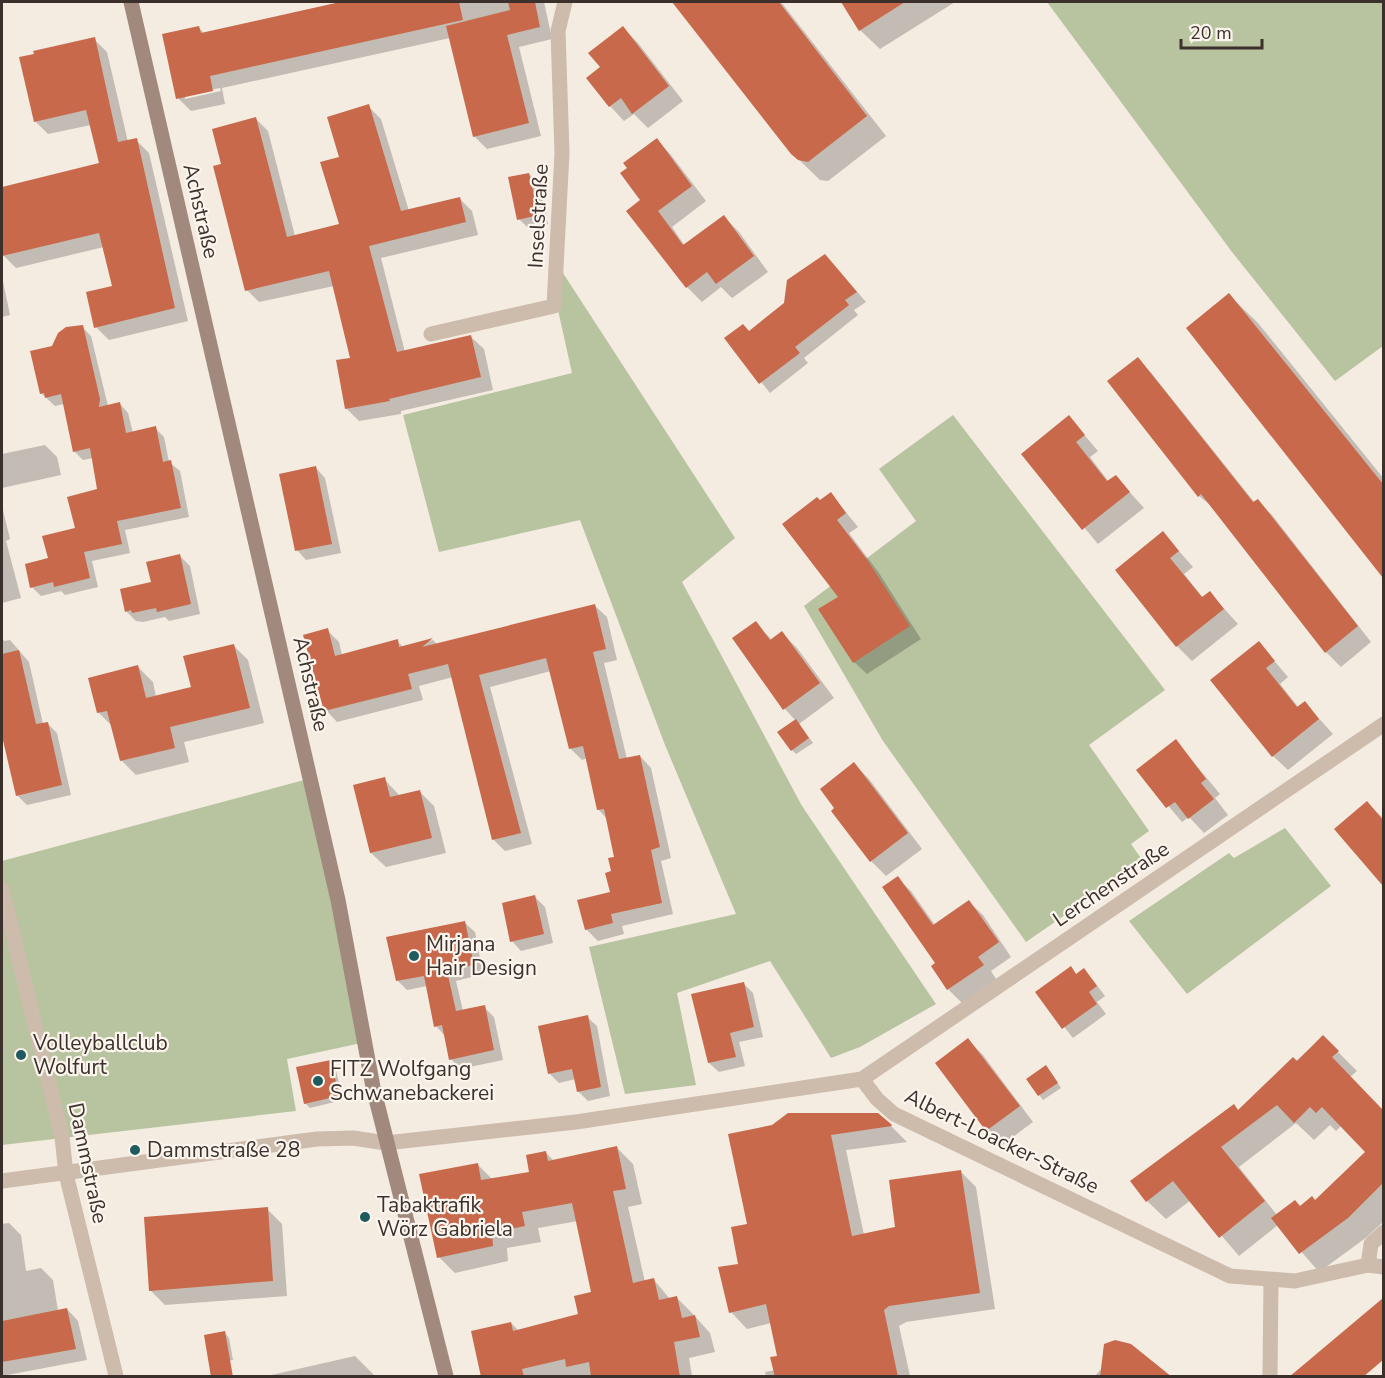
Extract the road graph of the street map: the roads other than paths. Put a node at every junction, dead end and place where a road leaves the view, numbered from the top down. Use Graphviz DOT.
graph roads {
  1 [pos="131,2"];
  2 [pos="565,2"];
  3 [pos="431,334"];
  4 [pos="1383,724"];
  5 [pos="2,889"];
  6 [pos="862,1079"];
  7 [pos="386,1143"];
  8 [pos="66,1174"];
  9 [pos="2,1181"];
  10 [pos="1383,1232"];
  11 [pos="1376,1266"];
  12 [pos="1270,1281"];
  13 [pos="116,1377"];
  14 [pos="446,1377"];
  15 [pos="1270,1377"];
  1 -- 7 [label="main road, Achstraße"];
  2 -- 3 [label="street, Inselstraße"];
  4 -- 6 [label="street, Lerchenstraße"];
  5 -- 8 [label="street, Dammstraße"];
  6 -- 7 [label="street"];
  6 -- 12 [label="street, Albert-Loacker-Straße"];
  7 -- 8 [label="street"];
  7 -- 14 [label="main road, Achstraße"];
  8 -- 9 [label="street"];
  8 -- 13 [label="street, Dammstraße"];
  10 -- 11 [label="street"];
  11 -- 12 [label="street, Albert-Loacker-Straße"];
  12 -- 15 [label="street"];
}
